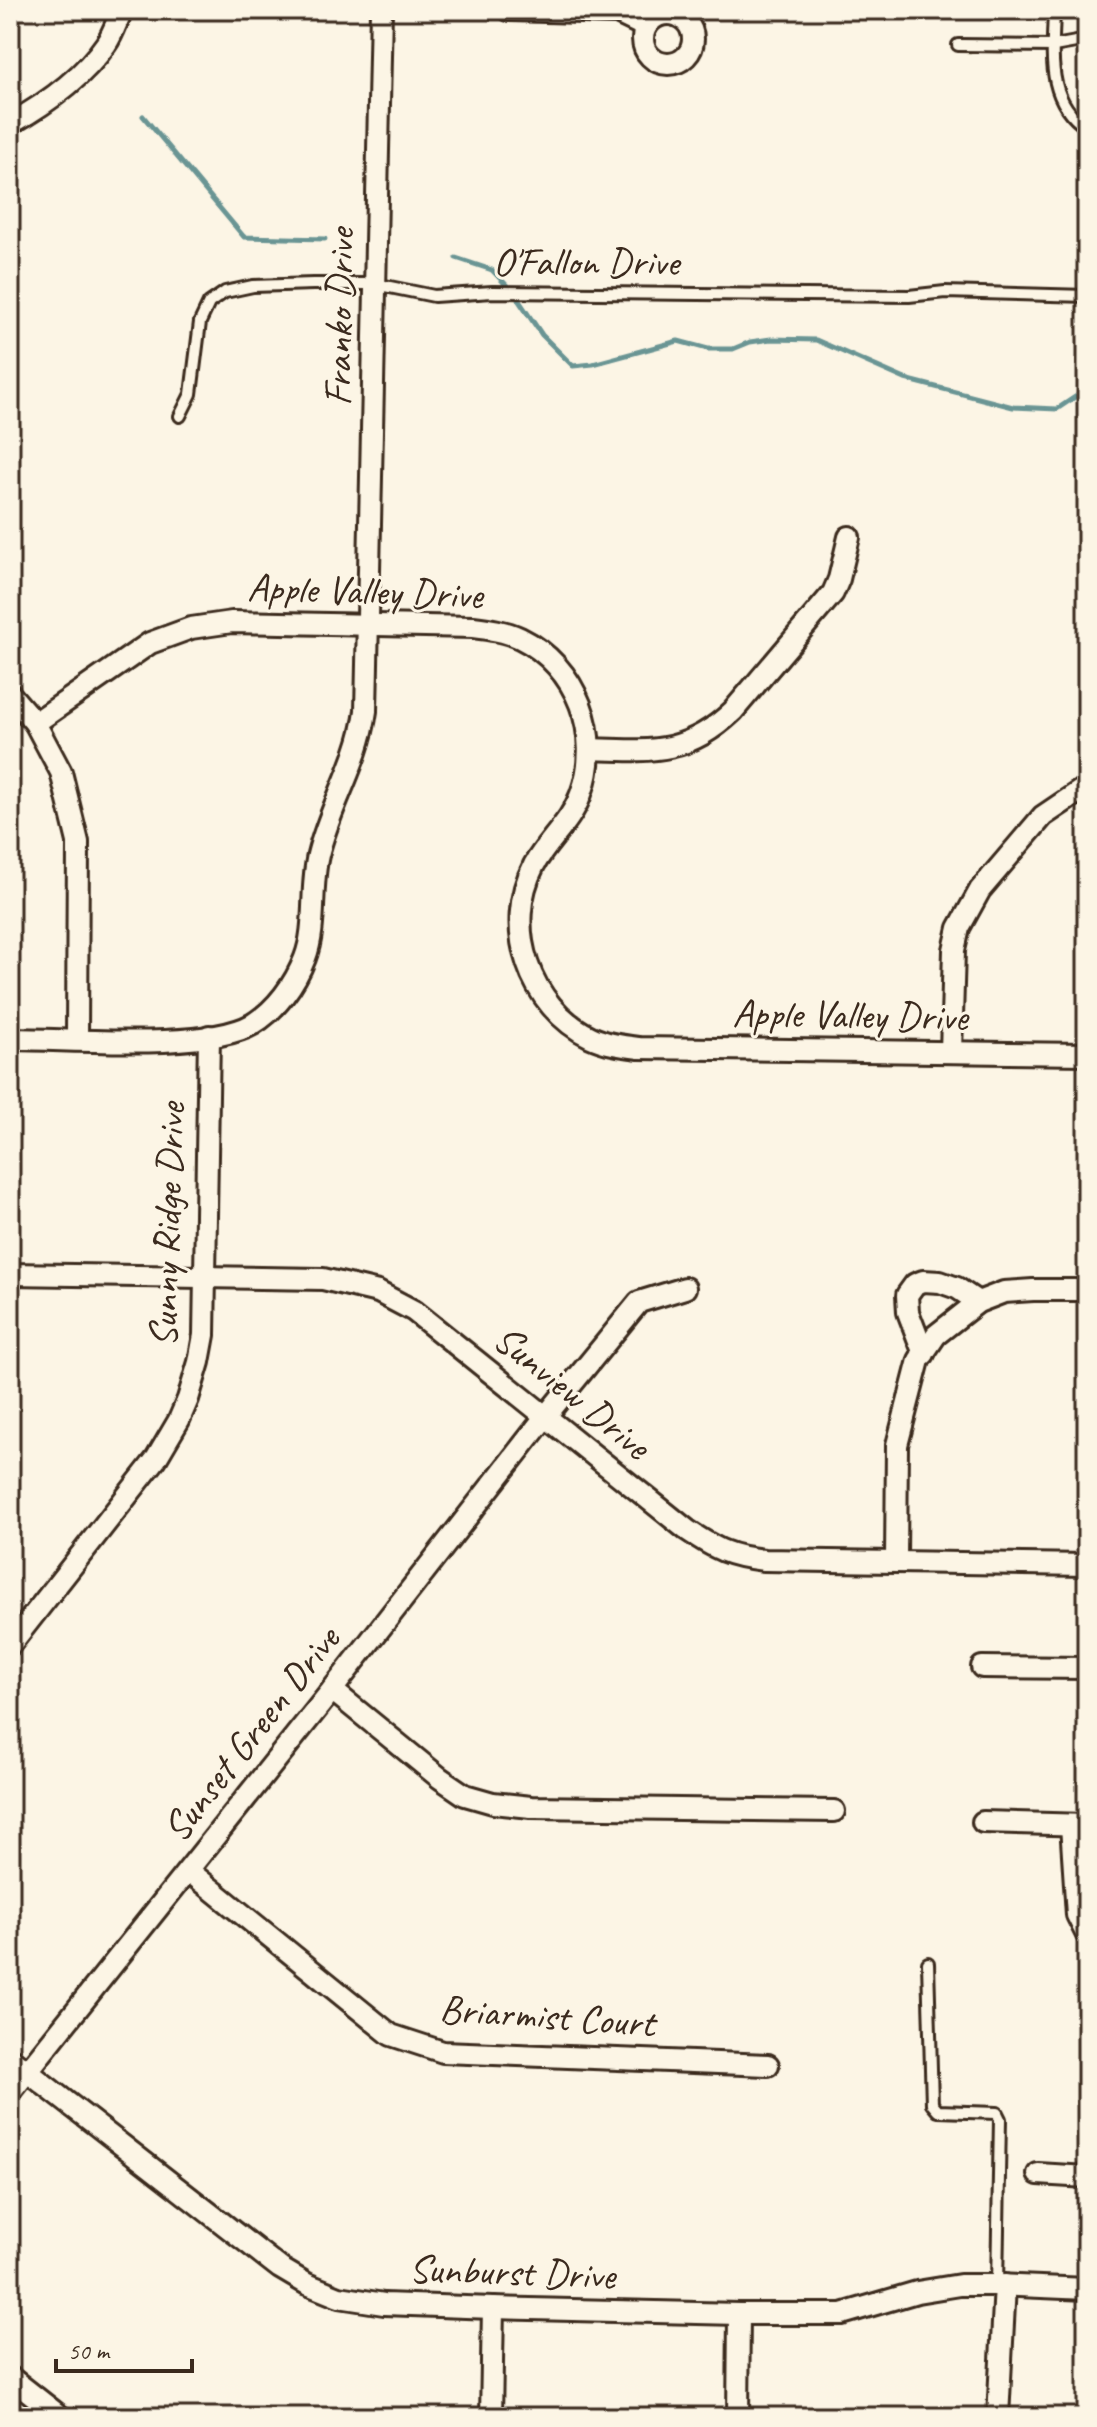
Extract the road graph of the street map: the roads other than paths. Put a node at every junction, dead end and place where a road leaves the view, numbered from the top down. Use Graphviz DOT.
graph roads {
  1 [pos="122,10"];
  2 [pos="381,10"];
  3 [pos="509,10"];
  4 [pos="1054,10"];
  5 [pos="646,27"];
  6 [pos="1087,40"];
  7 [pos="958,45"];
  8 [pos="1054,46"];
  9 [pos="10,124"];
  10 [pos="1087,128"];
  11 [pos="375,284"];
  12 [pos="1087,296"];
  13 [pos="180,416"];
  14 [pos="849,537"];
  15 [pos="368,626"];
  16 [pos="10,694"];
  17 [pos="35,723"];
  18 [pos="589,749"];
  19 [pos="1083,789"];
  20 [pos="209,1036"];
  21 [pos="10,1039"];
  22 [pos="77,1039"];
  23 [pos="951,1052"];
  24 [pos="1087,1054"];
  25 [pos="10,1274"];
  26 [pos="205,1276"];
  27 [pos="685,1288"];
  28 [pos="1087,1290"];
  29 [pos="978,1302"];
  30 [pos="924,1354"];
  31 [pos="545,1417"];
  32 [pos="896,1560"];
  33 [pos="1087,1565"];
  34 [pos="10,1645"];
  35 [pos="982,1667"];
  36 [pos="1087,1668"];
  37 [pos="332,1690"];
  38 [pos="834,1811"];
  39 [pos="983,1822"];
  40 [pos="1079,1825"];
  41 [pos="189,1871"];
  42 [pos="1087,1935"];
  43 [pos="928,1963"];
  44 [pos="10,2058"];
  45 [pos="768,2065"];
  46 [pos="26,2072"];
  47 [pos="10,2093"];
  48 [pos="1038,2174"];
  49 [pos="1087,2177"];
  50 [pos="1001,2285"];
  51 [pos="1087,2289"];
  52 [pos="493,2308"];
  53 [pos="739,2314"];
  54 [pos="10,2377"];
  55 [pos="61,2417"];
  56 [pos="491,2417"];
  57 [pos="738,2417"];
  58 [pos="998,2417"];
  1 -- 9 [label="street"];
  2 -- 11 [label="street, Franko Drive"];
  3 -- 5 [label="street"];
  4 -- 8 [label="lane"];
  6 -- 8 [label="lane"];
  7 -- 8 [label="lane"];
  8 -- 10 [label="lane"];
  11 -- 12 [label="lane, O'Fallon Drive"];
  11 -- 13 [label="lane, O'Fallon Drive"];
  11 -- 15 [label="street, Franko Drive"];
  14 -- 18 [label="street"];
  15 -- 17 [label="street, Apple Valley Drive"];
  15 -- 18 [label="street, Apple Valley Drive"];
  15 -- 20 [label="street, Franko Drive"];
  16 -- 17 [label="street"];
  17 -- 22 [label="street"];
  18 -- 23 [label="street, Apple Valley Drive"];
  19 -- 23 [label="street"];
  20 -- 22 [label="street, Franko Drive"];
  20 -- 26 [label="street, Sunny Ridge Drive"];
  21 -- 22 [label="street, Franko Drive"];
  23 -- 24 [label="street, Apple Valley Drive"];
  25 -- 26 [label="street, Sunview Drive"];
  26 -- 31 [label="street, Sunview Drive"];
  26 -- 34 [label="street, Sunny Ridge Drive"];
  27 -- 31 [label="street, Sunset Green Drive"];
  28 -- 29 [label="street"];
  29 -- 30 [label="street"];
  29 -- 30 [label="street"];
  30 -- 32 [label="street"];
  31 -- 32 [label="street, Sunview Drive"];
  31 -- 37 [label="street, Sunset Green Drive"];
  32 -- 33 [label="street, Sunview Drive"];
  35 -- 36 [label="street"];
  37 -- 38 [label="street"];
  37 -- 41 [label="street, Sunset Green Drive"];
  39 -- 40 [label="street"];
  40 -- 42 [label="street"];
  41 -- 45 [label="street, Briarmist Court"];
  41 -- 46 [label="street, Sunset Green Drive"];
  43 -- 50 [label="lane"];
  44 -- 46 [label="street, Sunburst Drive"];
  46 -- 47 [label="street, Sunset Green Drive"];
  46 -- 52 [label="street, Sunburst Drive"];
  48 -- 49 [label="street"];
  50 -- 51 [label="street, Sunburst Drive"];
  50 -- 53 [label="street, Sunburst Drive"];
  50 -- 58 [label="street"];
  52 -- 53 [label="street, Sunburst Drive"];
  52 -- 56 [label="street"];
  53 -- 57 [label="street"];
  54 -- 55 [label="street"];
}
